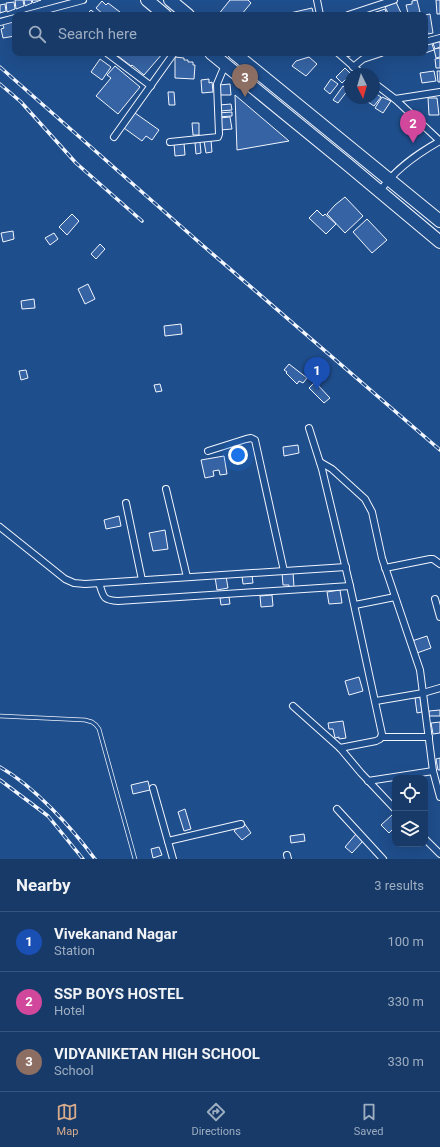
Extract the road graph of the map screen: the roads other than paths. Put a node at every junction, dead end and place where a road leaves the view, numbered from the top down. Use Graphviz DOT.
graph roads {
  1 [pos="84,0"];
  2 [pos="147,0"];
  3 [pos="170,0"];
  4 [pos="317,0"];
  5 [pos="394,0"];
  6 [pos="38,12"];
  7 [pos="161,12"];
  8 [pos="184,12"];
  9 [pos="319,12"];
  10 [pos="357,12"];
  11 [pos="12,19"];
  12 [pos="0,22"];
  13 [pos="440,38"];
  14 [pos="428,41"];
  15 [pos="111,56"];
  16 [pos="172,56"];
  17 [pos="214,56"];
  18 [pos="242,56"];
  19 [pos="341,56"];
  20 [pos="372,56"];
  21 [pos="225,65"];
  22 [pos="353,67"];
  23 [pos="151,86"];
  24 [pos="380,88"];
  25 [pos="440,92"];
  26 [pos="395,99"];
  27 [pos="114,137"];
  28 [pos="440,141"];
  29 [pos="170,142"];
  30 [pos="388,180"];
  31 [pos="380,191"];
  32 [pos="440,221"];
  33 [pos="440,242"];
  34 [pos="309,428"];
  35 [pos="208,451"];
  36 [pos="320,462"];
  37 [pos="166,489"];
  38 [pos="126,503"];
  39 [pos="0,527"];
  40 [pos="440,564"];
  41 [pos="346,567"];
  42 [pos="385,568"];
  43 [pos="284,571"];
  44 [pos="187,577"];
  45 [pos="142,580"];
  46 [pos="99,583"];
  47 [pos="350,586"];
  48 [pos="395,597"];
  49 [pos="435,599"];
  50 [pos="355,605"];
  51 [pos="440,617"];
  52 [pos="440,688"];
  53 [pos="423,693"];
  54 [pos="376,701"];
  55 [pos="293,706"];
  56 [pos="0,716"];
  57 [pos="382,737"];
  58 [pos="429,737"];
  59 [pos="340,748"];
  60 [pos="433,771"];
  61 [pos="368,781"];
  62 [pos="153,788"];
  63 [pos="440,797"];
  64 [pos="392,806"];
  65 [pos="337,809"];
  66 [pos="241,824"];
  67 [pos="168,841"];
  68 [pos="428,842"];
  69 [pos="440,854"];
  70 [pos="136,859"];
  71 [pos="173,859"];
  72 [pos="383,859"];
  1 -- 6 [label="street"];
  2 -- 7 [label="highway"];
  3 -- 8 [label="highway"];
  4 -- 9 [label="street"];
  5 -- 10 [label="street"];
  11 -- 12 [label="street"];
  13 -- 14 [label="street"];
  15 -- 23 [label="street"];
  16 -- 23 [label="street"];
  17 -- 21 [label="highway"];
  18 -- 30 [label="highway"];
  19 -- 22 [label="street"];
  20 -- 22 [label="street"];
  21 -- 29 [label="street"];
  21 -- 31 [label="highway"];
  23 -- 27 [label="street"];
  24 -- 26 [label="street"];
  25 -- 26 [label="street"];
  26 -- 28 [label="street"];
  28 -- 30 [label="street"];
  30 -- 31 [label="street"];
  30 -- 32 [label="highway"];
  31 -- 33 [label="highway"];
  34 -- 36 [label="street"];
  35 -- 43 [label="street"];
  36 -- 41 [label="street"];
  36 -- 42 [label="street"];
  37 -- 44 [label="street"];
  38 -- 45 [label="street"];
  39 -- 46 [label="street"];
  40 -- 42 [label="street"];
  41 -- 43 [label="street"];
  41 -- 47 [label="street"];
  42 -- 48 [label="street"];
  43 -- 44 [label="street"];
  44 -- 45 [label="street"];
  45 -- 46 [label="street"];
  46 -- 47 [label="street"];
  47 -- 50 [label="street"];
  48 -- 50 [label="street"];
  48 -- 53 [label="street"];
  49 -- 51 [label="street"];
  50 -- 54 [label="street"];
  52 -- 53 [label="street"];
  53 -- 54 [label="street"];
  53 -- 58 [label="street"];
  54 -- 57 [label="street"];
  55 -- 59 [label="street"];
  56 -- 70 [label="lane"];
  57 -- 58 [label="street"];
  57 -- 59 [label="street"];
  58 -- 60 [label="street"];
  59 -- 61 [label="street"];
  60 -- 61 [label="street"];
  60 -- 63 [label="street"];
  61 -- 64 [label="street"];
  62 -- 67 [label="street"];
  65 -- 72 [label="street"];
  66 -- 67 [label="street"];
  67 -- 71 [label="street"];
  68 -- 69 [label="street"];
}
